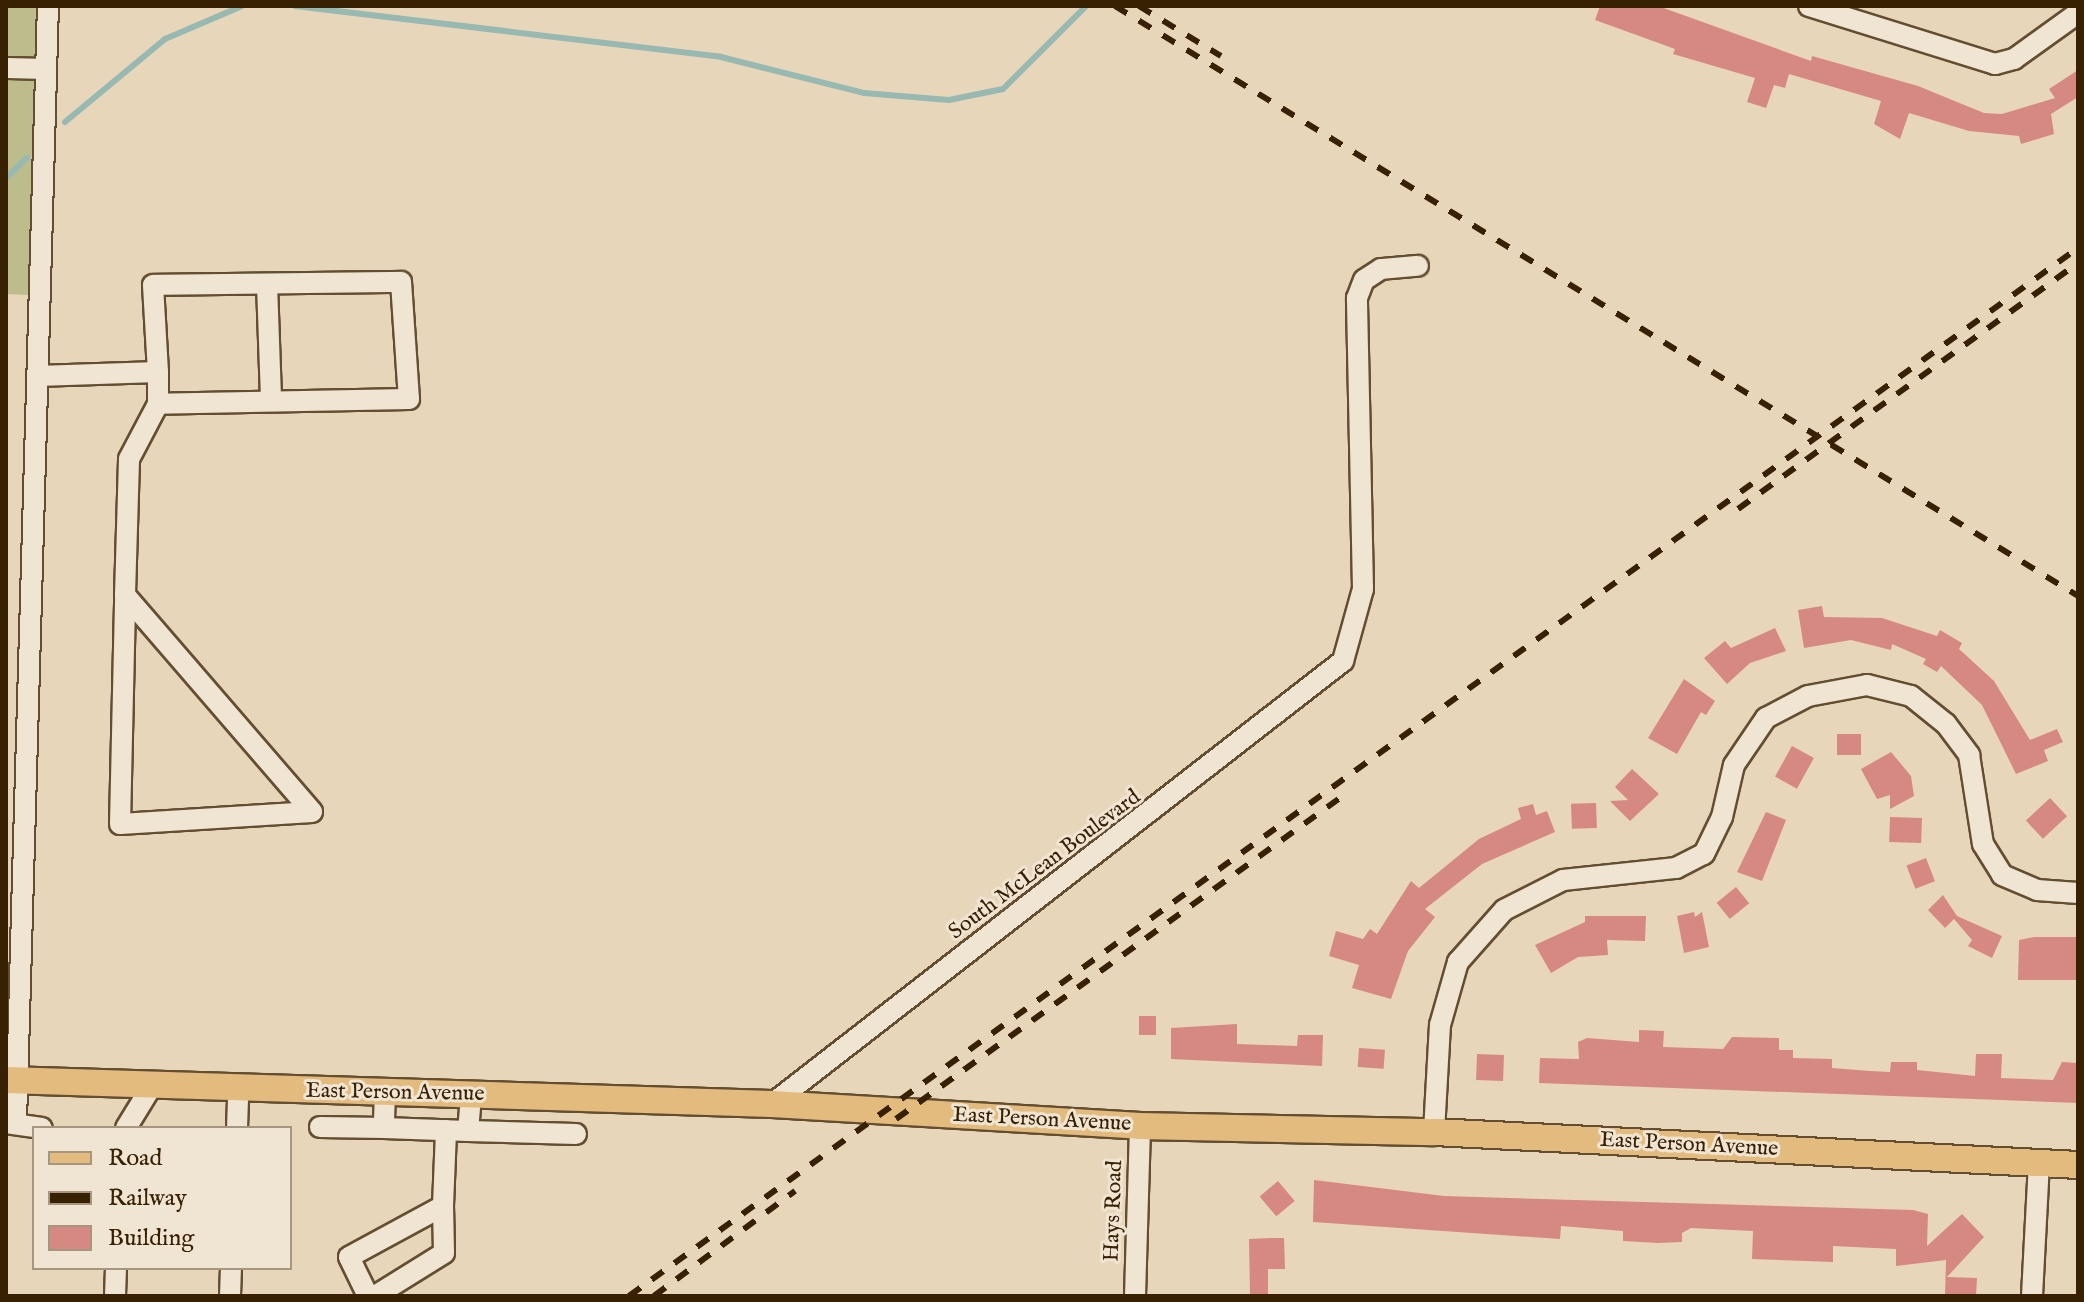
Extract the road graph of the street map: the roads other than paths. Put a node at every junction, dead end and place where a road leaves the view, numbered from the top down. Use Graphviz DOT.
graph roads {
  1 [pos="48,6"];
  2 [pos="1809,6"];
  3 [pos="2078,13"];
  4 [pos="6,68"];
  5 [pos="46,69"];
  6 [pos="1418,266"];
  7 [pos="267,284"];
  8 [pos="158,372"];
  9 [pos="37,376"];
  10 [pos="271,401"];
  11 [pos="158,404"];
  12 [pos="125,595"];
  13 [pos="2078,893"];
  14 [pos="11,1080"];
  15 [pos="153,1084"];
  16 [pos="238,1091"];
  17 [pos="385,1092"];
  18 [pos="471,1094"];
  19 [pos="772,1104"];
  20 [pos="11,1123"];
  21 [pos="32,1126"];
  22 [pos="127,1126"];
  23 [pos="237,1126"];
  24 [pos="1140,1126"];
  25 [pos="320,1127"];
  26 [pos="384,1128"];
  27 [pos="446,1130"];
  28 [pos="468,1131"];
  29 [pos="1434,1132"];
  30 [pos="576,1134"];
  31 [pos="2039,1163"];
  32 [pos="2078,1165"];
  33 [pos="443,1206"];
  34 [pos="116,1270"];
  35 [pos="231,1270"];
  36 [pos="115,1296"];
  37 [pos="230,1296"];
  38 [pos="368,1296"];
  39 [pos="375,1296"];
  40 [pos="1135,1296"];
  41 [pos="2032,1296"];
  1 -- 5 [label="street"];
  2 -- 3 [label="street"];
  4 -- 5 [label="street"];
  5 -- 9 [label="street"];
  6 -- 19 [label="street, South McLean Boulevard"];
  7 -- 8 [label="street"];
  7 -- 10 [label="street"];
  7 -- 10 [label="street"];
  8 -- 9 [label="street"];
  8 -- 11 [label="street"];
  9 -- 14 [label="street"];
  10 -- 11 [label="street"];
  11 -- 12 [label="street"];
  12 -- 12 [label="street"];
  13 -- 29 [label="street"];
  14 -- 15 [label="main road, East Person Avenue"];
  14 -- 20 [label="street"];
  15 -- 16 [label="main road, East Person Avenue"];
  15 -- 22 [label="street"];
  16 -- 17 [label="main road, East Person Avenue"];
  16 -- 23 [label="street"];
  17 -- 18 [label="main road, East Person Avenue"];
  17 -- 26 [label="street"];
  18 -- 19 [label="main road, East Person Avenue"];
  18 -- 28 [label="street"];
  19 -- 24 [label="main road, East Person Avenue"];
  20 -- 21 [label="street"];
  24 -- 29 [label="main road, East Person Avenue"];
  24 -- 40 [label="street, Hays Road"];
  25 -- 26 [label="street"];
  26 -- 27 [label="street"];
  27 -- 28 [label="street"];
  27 -- 33 [label="street"];
  28 -- 30 [label="street"];
  29 -- 31 [label="main road, East Person Avenue"];
  31 -- 32 [label="main road, East Person Avenue"];
  31 -- 41 [label="street"];
  33 -- 38 [label="street"];
  33 -- 39 [label="street"];
  34 -- 36 [label="street"];
  35 -- 37 [label="street"];
}
